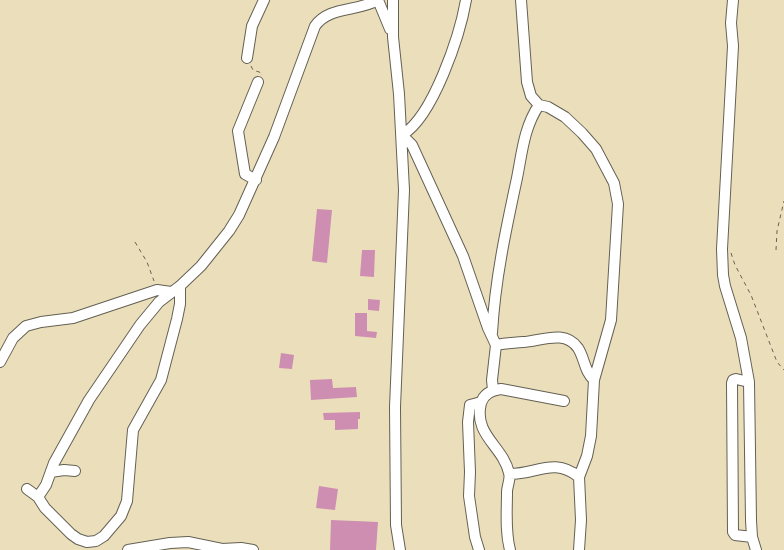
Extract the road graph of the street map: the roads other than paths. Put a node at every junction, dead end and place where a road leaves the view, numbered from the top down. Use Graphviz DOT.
graph roads {
  1 [pos="264,0"];
  2 [pos="378,0"];
  3 [pos="393,0"];
  4 [pos="466,0"];
  5 [pos="521,0"];
  6 [pos="733,0"];
  7 [pos="393,37"];
  8 [pos="247,58"];
  9 [pos="258,82"];
  10 [pos="539,105"];
  11 [pos="402,135"];
  12 [pos="256,180"];
  13 [pos="180,286"];
  14 [pos="171,292"];
  15 [pos="494,341"];
  16 [pos="0,362"];
  17 [pos="594,380"];
  18 [pos="749,382"];
  19 [pos="493,390"];
  20 [pos="564,401"];
  21 [pos="481,402"];
  22 [pos="75,471"];
  23 [pos="51,472"];
  24 [pos="510,474"];
  25 [pos="579,477"];
  26 [pos="27,489"];
  27 [pos="38,497"];
  28 [pos="752,537"];
  29 [pos="87,546"];
  30 [pos="156,548"];
  31 [pos="128,550"];
  32 [pos="253,550"];
  33 [pos="400,550"];
  34 [pos="479,550"];
  35 [pos="510,550"];
  36 [pos="579,550"];
  37 [pos="756,550"];
  1 -- 8 [label="street"];
  2 -- 7 [label="street"];
  2 -- 12 [label="street"];
  3 -- 7 [label="street"];
  4 -- 11 [label="street"];
  5 -- 10 [label="street"];
  6 -- 18 [label="street"];
  7 -- 11 [label="street"];
  9 -- 12 [label="street"];
  10 -- 15 [label="street"];
  10 -- 17 [label="street"];
  11 -- 15 [label="street"];
  11 -- 33 [label="street"];
  12 -- 13 [label="street"];
  13 -- 14 [label="street"];
  13 -- 29 [label="street"];
  14 -- 16 [label="street"];
  14 -- 23 [label="street"];
  15 -- 17 [label="street"];
  15 -- 19 [label="street"];
  17 -- 25 [label="street"];
  18 -- 28 [label="street"];
  18 -- 28 [label="street"];
  19 -- 20 [label="street"];
  19 -- 21 [label="street"];
  21 -- 24 [label="street"];
  21 -- 34 [label="street"];
  22 -- 23 [label="street"];
  23 -- 27 [label="street"];
  24 -- 25 [label="street"];
  24 -- 35 [label="street"];
  25 -- 36 [label="street"];
  26 -- 27 [label="street"];
  27 -- 29 [label="street"];
  28 -- 37 [label="street"];
  30 -- 31 [label="street"];
  30 -- 32 [label="street"];
}
